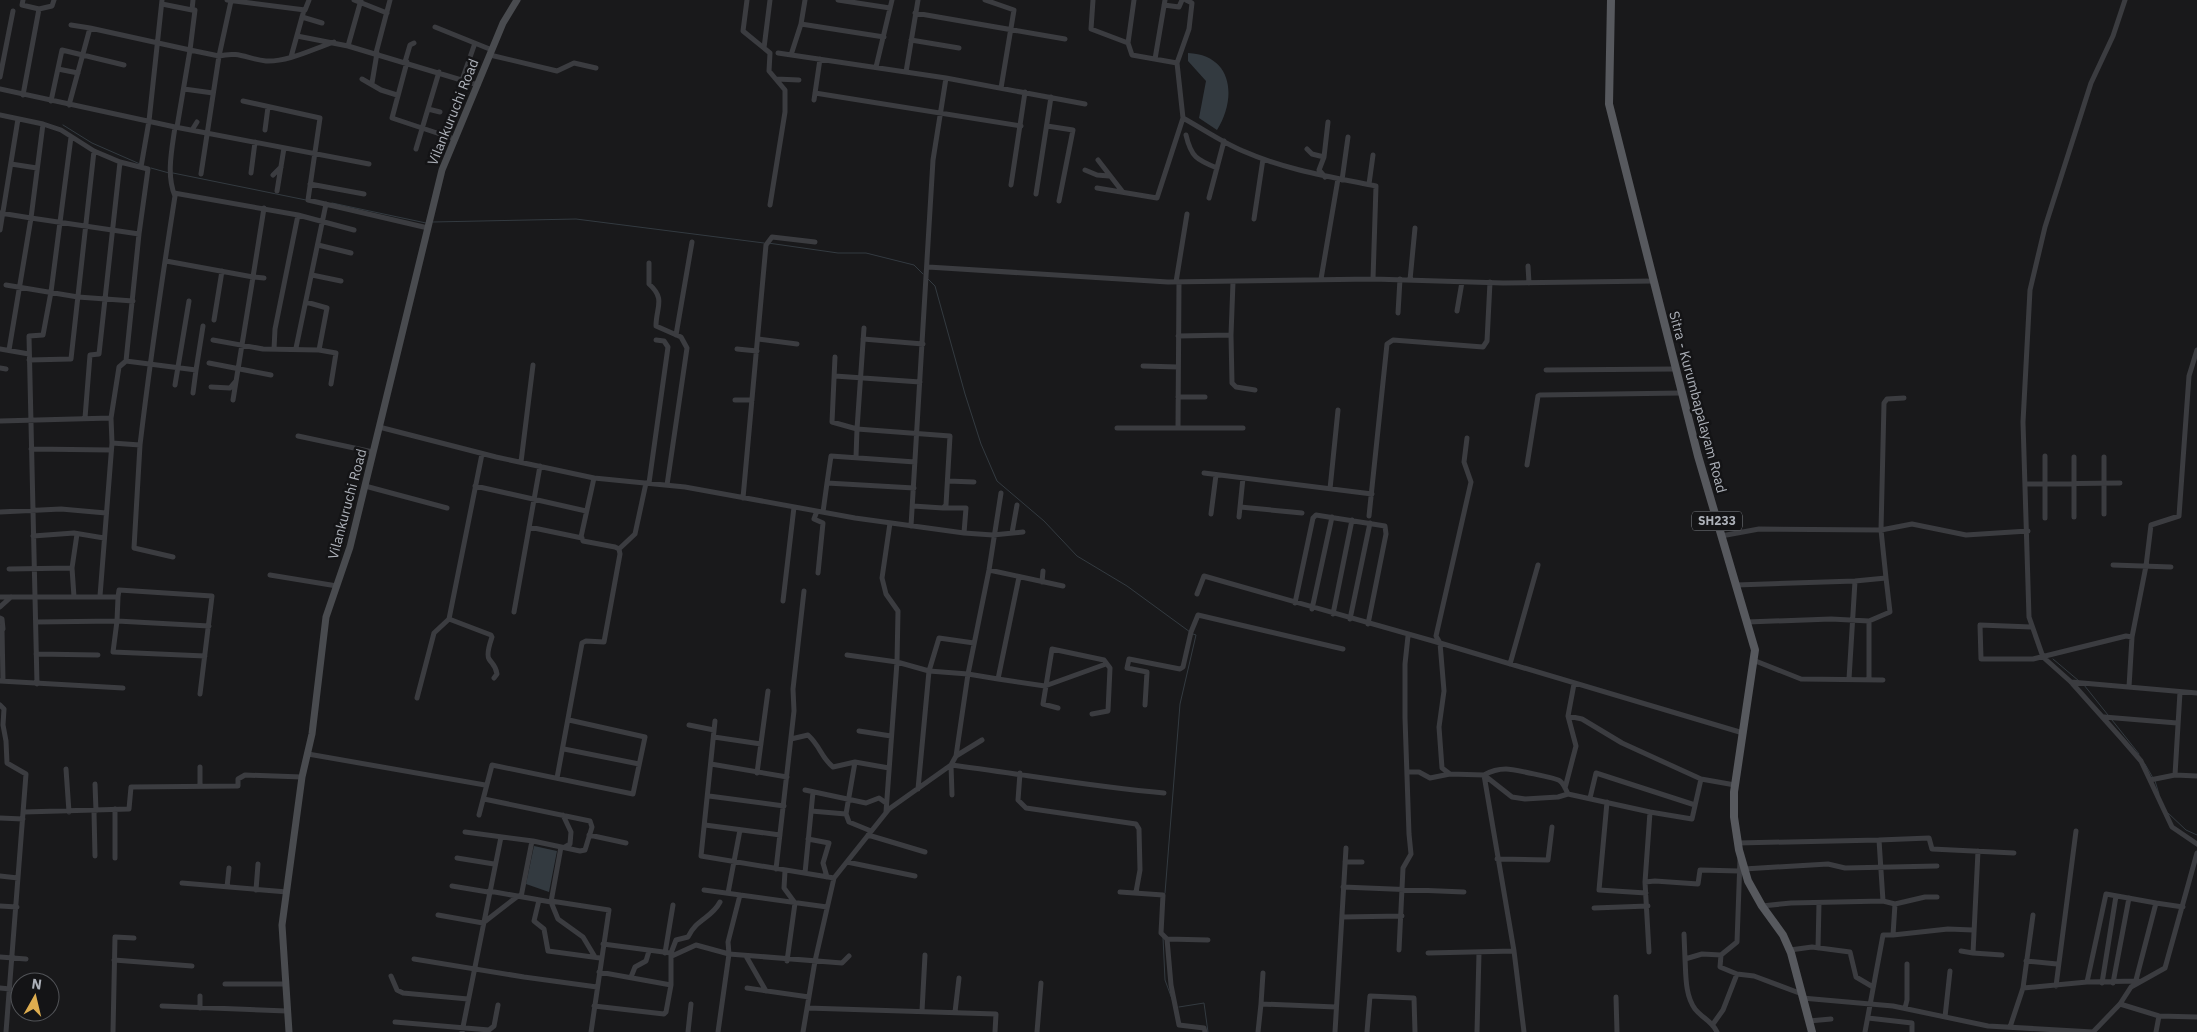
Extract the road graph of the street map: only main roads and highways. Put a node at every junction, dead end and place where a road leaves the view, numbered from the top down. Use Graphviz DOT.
graph roads {
  1 [pos="1611,0"];
  2 [pos="1812,1032"];
  1 -- 2 [label="main road, Sitra - Kurumbapalayam Road / SH233"];
}
